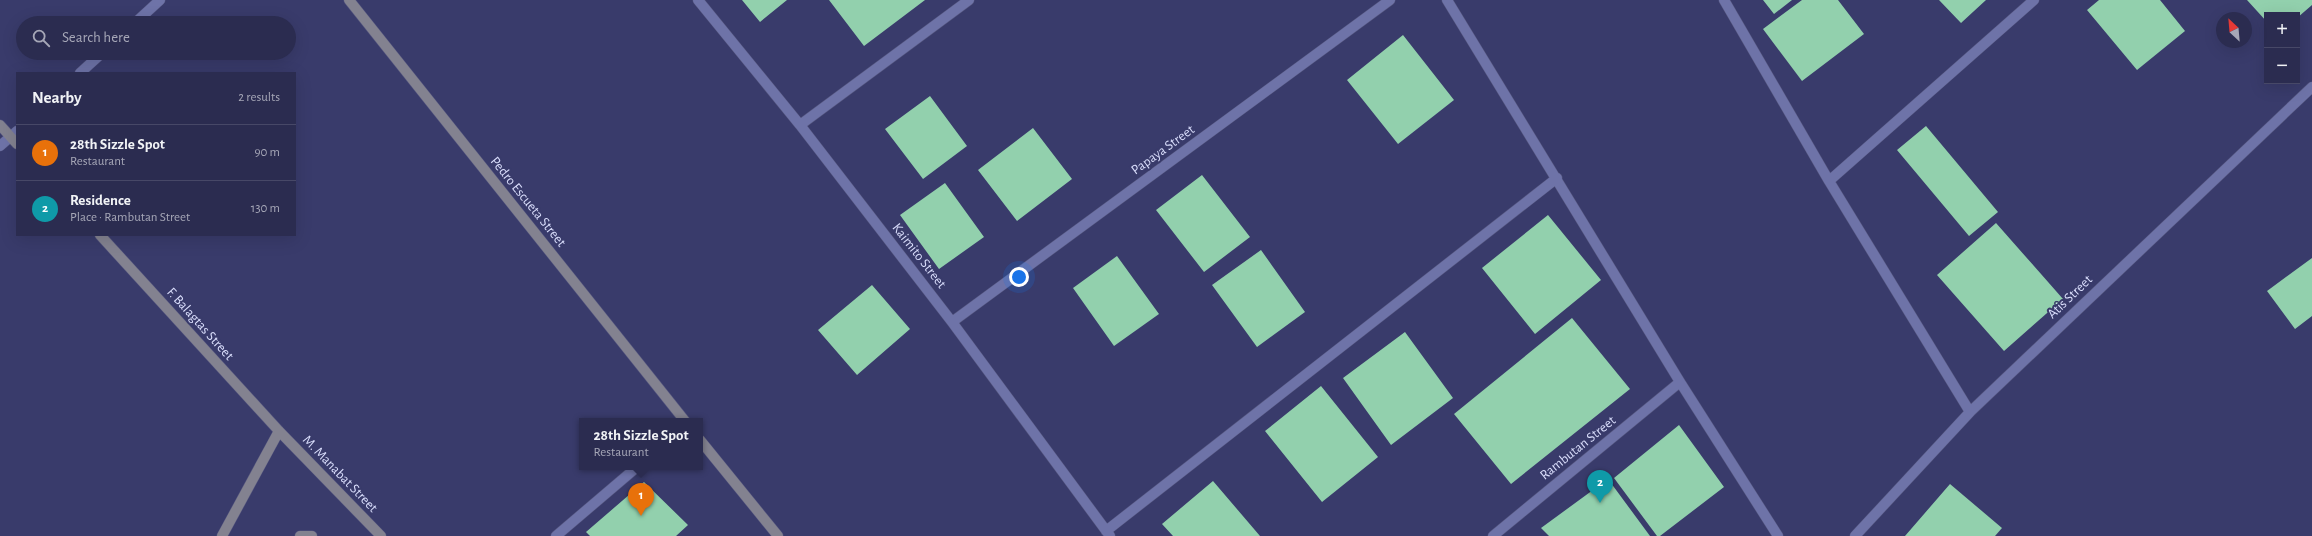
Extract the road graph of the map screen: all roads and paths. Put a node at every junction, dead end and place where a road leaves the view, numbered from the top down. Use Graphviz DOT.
graph roads {
  1 [pos="160,0"];
  2 [pos="349,0"];
  3 [pos="698,0"];
  4 [pos="969,0"];
  5 [pos="1390,0"];
  6 [pos="1447,0"];
  7 [pos="1724,0"];
  8 [pos="2034,0"];
  9 [pos="142,16"];
  10 [pos="94,60"];
  11 [pos="81,72"];
  12 [pos="2312,87"];
  13 [pos="0,125"];
  14 [pos="800,125"];
  15 [pos="15,137"];
  16 [pos="0,146"];
  17 [pos="1557,178"];
  18 [pos="1829,181"];
  19 [pos="101,236"];
  20 [pos="952,322"];
  21 [pos="1680,382"];
  22 [pos="1970,412"];
  23 [pos="683,418"];
  24 [pos="279,431"];
  25 [pos="703,444"];
  26 [pos="633,470"];
  27 [pos="1108,533"];
  28 [pos="222,536"];
  29 [pos="300,536"];
  30 [pos="312,536"];
  31 [pos="381,536"];
  32 [pos="556,536"];
  33 [pos="778,536"];
  34 [pos="1492,536"];
  35 [pos="1778,536"];
  36 [pos="1855,536"];
  1 -- 9 [label="street"];
  2 -- 23 [label="street, Pedro Escueta Street"];
  3 -- 14 [label="street, Kaimito Street"];
  4 -- 14 [label="street"];
  5 -- 20 [label="street, Papaya Street"];
  6 -- 17 [label="street"];
  7 -- 18 [label="street"];
  8 -- 18 [label="street"];
  10 -- 11 [label="street"];
  12 -- 22 [label="street, Atis Street"];
  13 -- 15 [label="street"];
  14 -- 20 [label="street, Kaimito Street"];
  15 -- 16 [label="street"];
  17 -- 21 [label="street"];
  17 -- 27 [label="street"];
  18 -- 22 [label="street"];
  19 -- 24 [label="street, F. Balagtas Street"];
  20 -- 27 [label="street, Kaimito Street"];
  21 -- 34 [label="street, Rambutan Street"];
  21 -- 35 [label="street"];
  22 -- 36 [label="street, Atis Street"];
  24 -- 28 [label="street"];
  24 -- 31 [label="street, M. Manabat Street"];
  25 -- 33 [label="street"];
  26 -- 32 [label="street"];
  29 -- 30 [label="street"];
}
